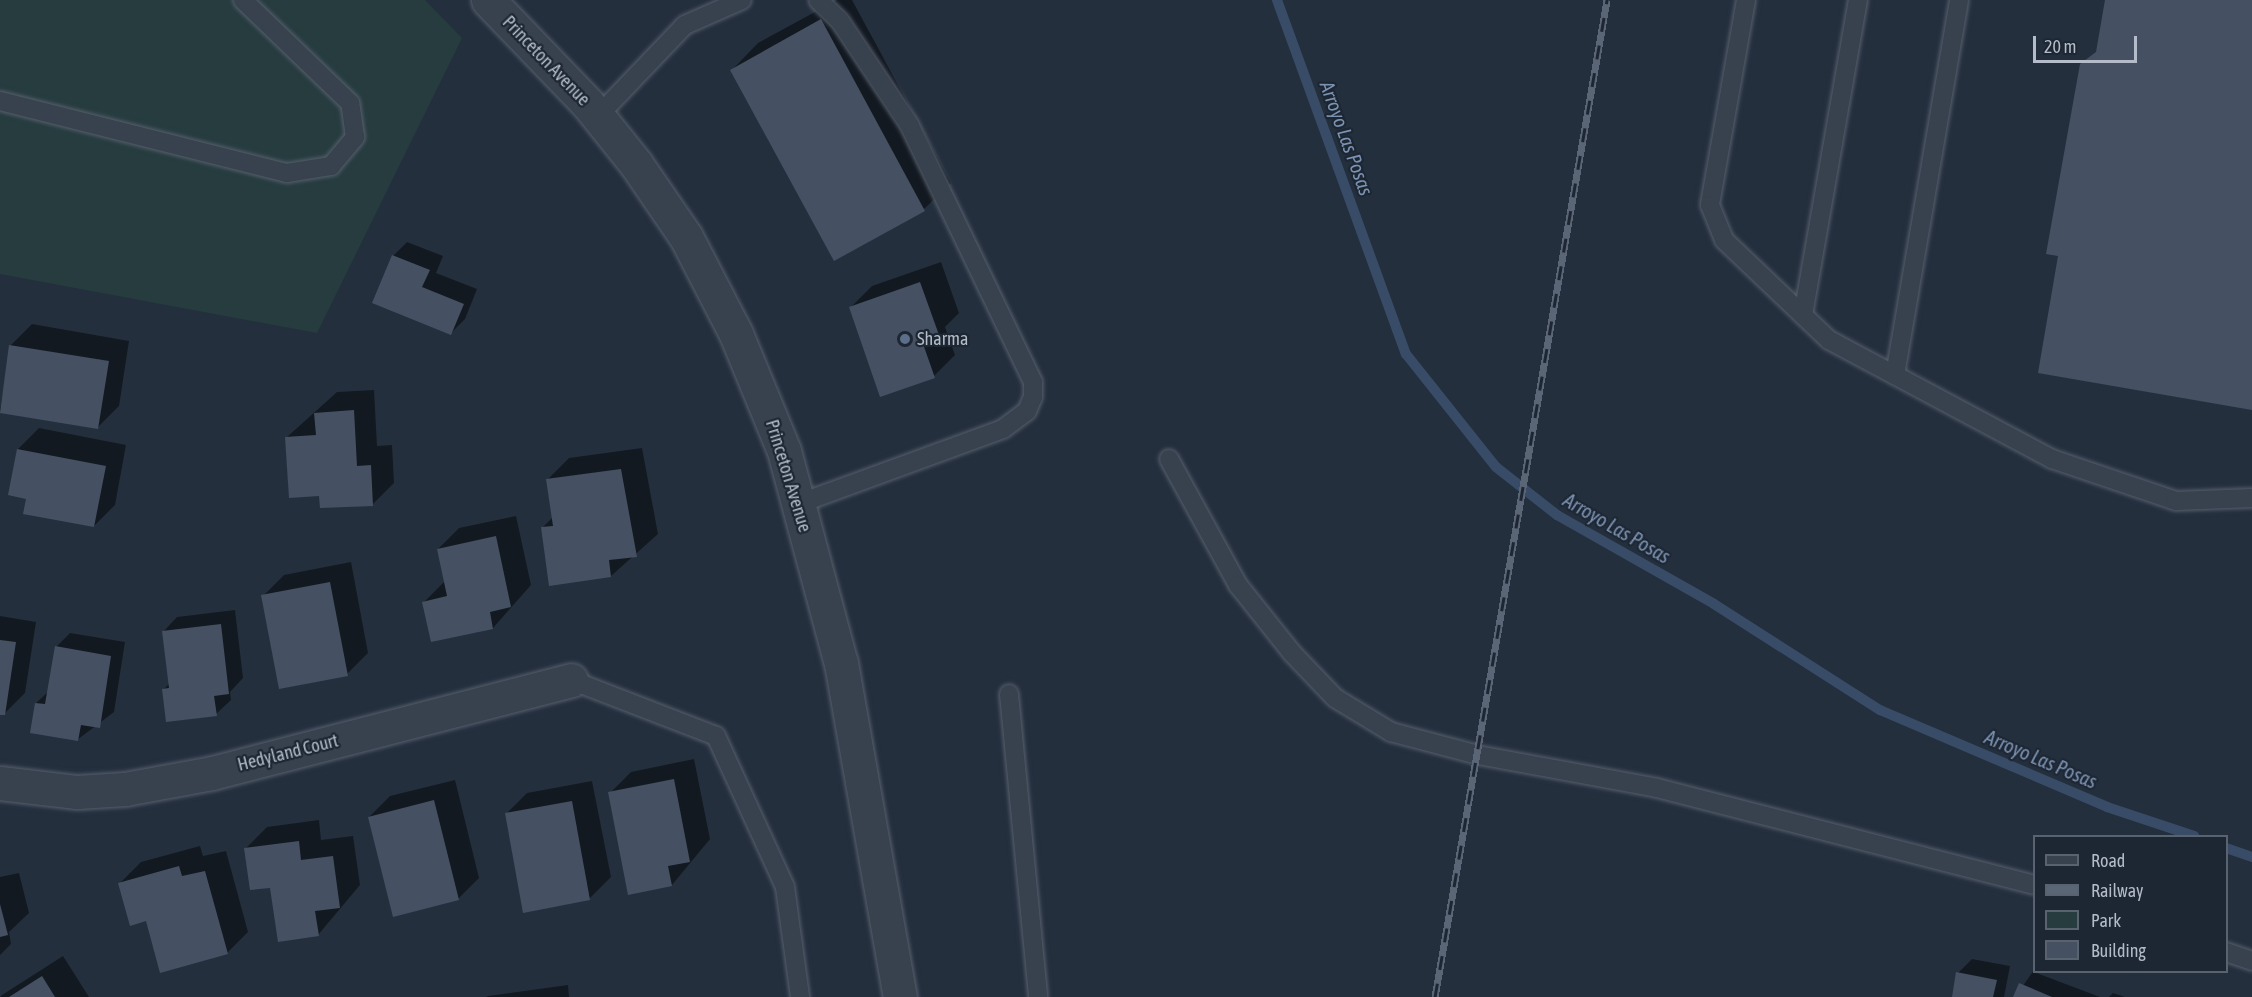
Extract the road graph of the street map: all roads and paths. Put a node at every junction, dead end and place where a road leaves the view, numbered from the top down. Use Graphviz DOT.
graph roads {
  1 [pos="243,0"];
  2 [pos="467,0"];
  3 [pos="742,0"];
  4 [pos="818,0"];
  5 [pos="1746,0"];
  6 [pos="1858,0"];
  7 [pos="1959,0"];
  8 [pos="496,9"];
  9 [pos="0,101"];
  10 [pos="598,117"];
  11 [pos="1803,315"];
  12 [pos="1895,375"];
  13 [pos="1169,459"];
  14 [pos="2252,498"];
  15 [pos="798,504"];
  16 [pos="571,680"];
  17 [pos="1009,694"];
  18 [pos="0,783"];
  19 [pos="2033,885"];
  20 [pos="2228,953"];
  21 [pos="2252,961"];
  22 [pos="800,997"];
  23 [pos="900,997"];
  24 [pos="1038,997"];
  1 -- 9 [label="lane"];
  2 -- 8 [label="lane"];
  3 -- 10 [label="lane"];
  4 -- 15 [label="lane"];
  5 -- 11 [label="lane"];
  6 -- 11 [label="lane"];
  7 -- 12 [label="lane"];
  8 -- 10 [label="street, Princeton Avenue"];
  10 -- 15 [label="street, Princeton Avenue"];
  11 -- 12 [label="lane"];
  12 -- 14 [label="lane"];
  13 -- 19 [label="lane"];
  15 -- 23 [label="street, Princeton Avenue"];
  16 -- 18 [label="street, Hedyland Court"];
  16 -- 22 [label="lane"];
  17 -- 24 [label="lane"];
  20 -- 21 [label="lane"];
}
